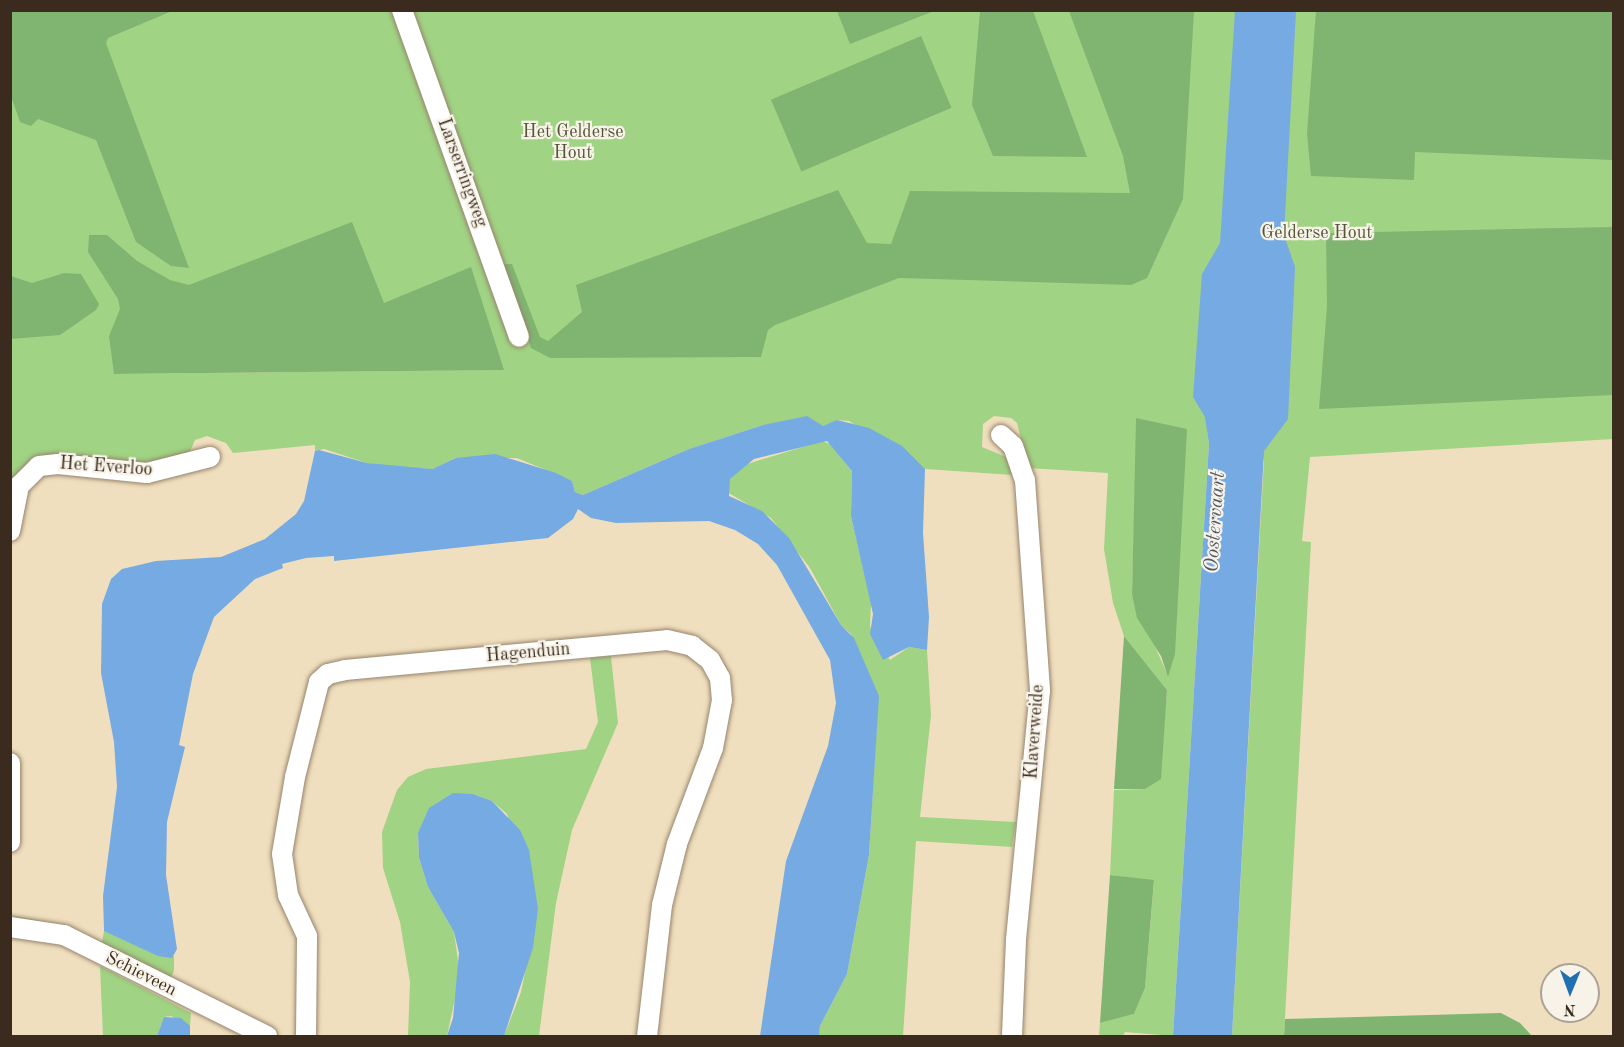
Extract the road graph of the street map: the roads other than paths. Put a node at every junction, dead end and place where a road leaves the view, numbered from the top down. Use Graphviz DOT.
graph roads {
  1 [pos="402,10"];
  2 [pos="519,337"];
  3 [pos="1001,435"];
  4 [pos="210,457"];
  5 [pos="10,531"];
  6 [pos="10,763"];
  7 [pos="10,842"];
  8 [pos="10,927"];
  9 [pos="267,1036"];
  10 [pos="306,1036"];
  11 [pos="647,1036"];
  12 [pos="1012,1036"];
  1 -- 2 [label="street, Larserringweg"];
  3 -- 12 [label="street, Klaverweide"];
  4 -- 5 [label="street, Het Everloo"];
  6 -- 7 [label="street"];
  8 -- 9 [label="street, Schieveen"];
  10 -- 11 [label="street, Hagenduin"];
}
